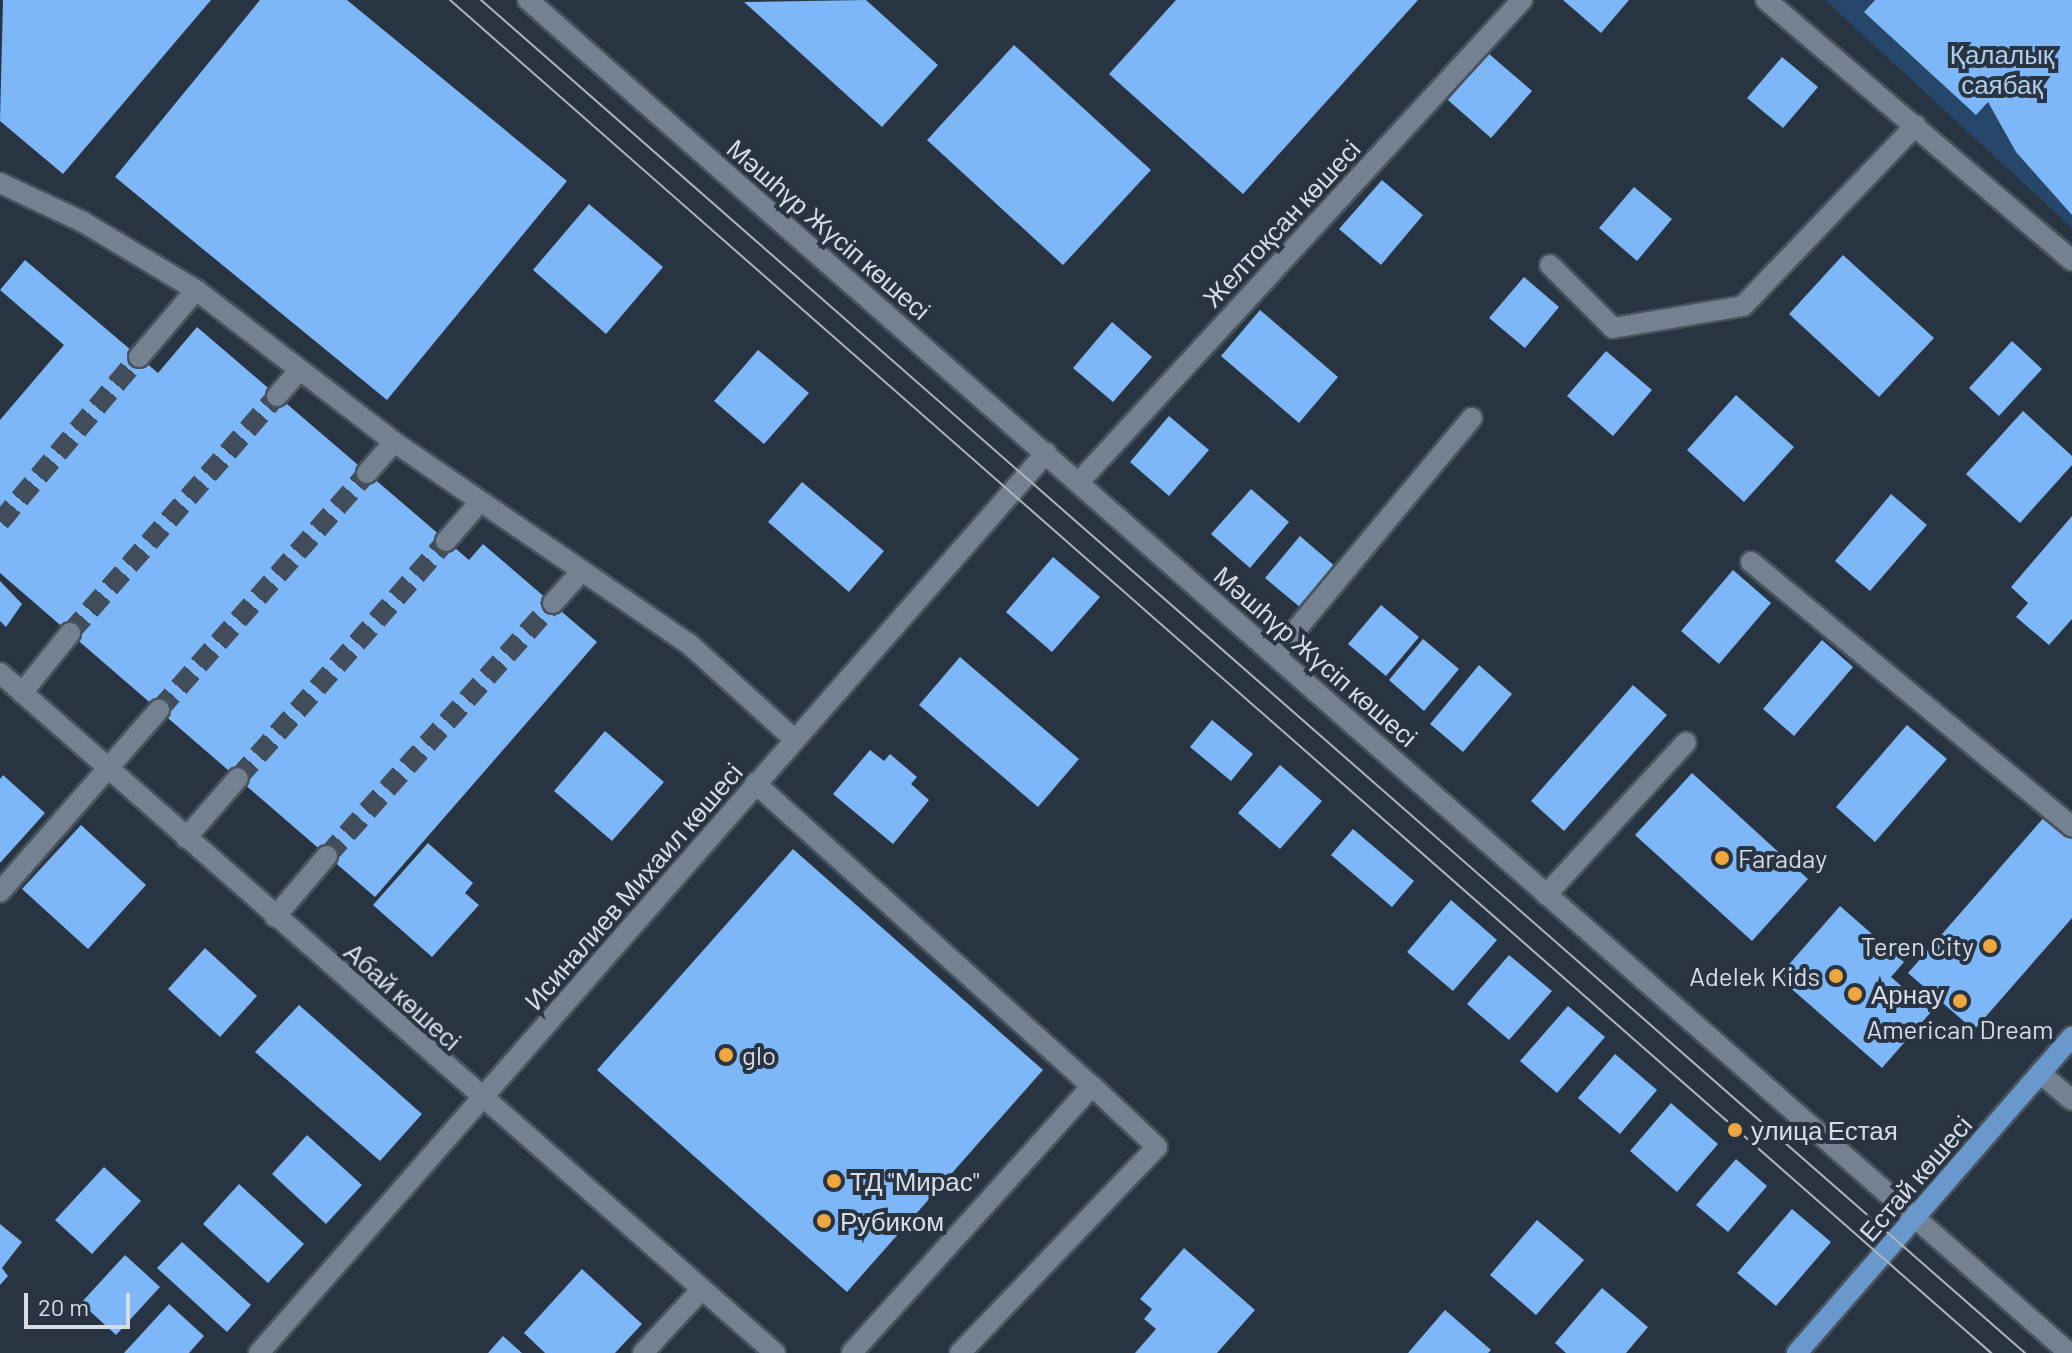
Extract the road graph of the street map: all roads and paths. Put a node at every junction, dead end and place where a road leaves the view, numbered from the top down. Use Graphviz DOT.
graph roads {
  1 [pos="528,0"];
  2 [pos="1522,0"];
  3 [pos="1766,0"];
  4 [pos="1916,125"];
  5 [pos="0,183"];
  6 [pos="2072,260"];
  7 [pos="1550,265"];
  8 [pos="196,290"];
  9 [pos="139,357"];
  10 [pos="299,371"];
  11 [pos="277,396"];
  12 [pos="1472,418"];
  13 [pos="394,442"];
  14 [pos="1046,453"];
  15 [pos="367,473"];
  16 [pos="1079,482"];
  17 [pos="479,503"];
  18 [pos="446,541"];
  19 [pos="1751,562"];
  20 [pos="579,574"];
  21 [pos="553,603"];
  22 [pos="70,633"];
  23 [pos="1275,655"];
  24 [pos="0,673"];
  25 [pos="22,693"];
  26 [pos="159,710"];
  27 [pos="795,740"];
  28 [pos="1686,742"];
  29 [pos="108,769"];
  30 [pos="238,778"];
  31 [pos="755,783"];
  32 [pos="2072,827"];
  33 [pos="186,838"];
  34 [pos="327,856"];
  35 [pos="0,892"];
  36 [pos="1546,895"];
  37 [pos="275,917"];
  38 [pos="2072,1037"];
  39 [pos="2040,1073"];
  40 [pos="1092,1086"];
  41 [pos="481,1100"];
  42 [pos="2072,1100"];
  43 [pos="1914,1219"];
  44 [pos="701,1290"];
  45 [pos="259,1353"];
  46 [pos="643,1353"];
  47 [pos="775,1353"];
  48 [pos="852,1353"];
  49 [pos="960,1353"];
  50 [pos="1797,1353"];
  51 [pos="2069,1353"];
  1 -- 14 [label="street, Мәшһүр Жүсіп көшесі"];
  2 -- 16 [label="street, Желтоқсан көшесі"];
  3 -- 4 [label="street"];
  4 -- 6 [label="street"];
  4 -- 7 [label="street"];
  5 -- 8 [label="street"];
  8 -- 9 [label="street"];
  8 -- 10 [label="street"];
  10 -- 11 [label="street"];
  10 -- 13 [label="street"];
  12 -- 23 [label="street"];
  13 -- 15 [label="street"];
  13 -- 17 [label="street"];
  14 -- 16 [label="street, Мәшһүр Жүсіп көшесі"];
  14 -- 27 [label="street, Исиналиев Михаил көшесі"];
  16 -- 23 [label="street, Мәшһүр Жүсіп көшесі"];
  17 -- 18 [label="street"];
  17 -- 20 [label="street"];
  19 -- 32 [label="street"];
  20 -- 21 [label="street"];
  20 -- 27 [label="street"];
  22 -- 25 [label="street"];
  23 -- 36 [label="street, Мәшһүр Жүсіп көшесі"];
  24 -- 25 [label="street, Абай көшесі"];
  25 -- 29 [label="street, Абай көшесі"];
  26 -- 29 [label="street"];
  27 -- 31 [label="street, Исиналиев Михаил көшесі"];
  28 -- 36 [label="street"];
  29 -- 33 [label="street, Абай көшесі"];
  29 -- 35 [label="street"];
  30 -- 33 [label="street"];
  31 -- 40 [label="street"];
  31 -- 41 [label="street, Исиналиев Михаил көшесі"];
  33 -- 37 [label="street, Абай көшесі"];
  34 -- 37 [label="street"];
  36 -- 43 [label="street, Мәшһүр Жүсіп көшесі"];
  37 -- 41 [label="street, Абай көшесі"];
  38 -- 39 [label="main road, Естай көшесі"];
  39 -- 42 [label="street"];
  39 -- 43 [label="main road, Естай көшесі"];
  40 -- 48 [label="street"];
  40 -- 49 [label="street"];
  41 -- 44 [label="street, Абай көшесі"];
  41 -- 45 [label="street, Исиналиев Михаил көшесі"];
  43 -- 50 [label="main road, Естай көшесі"];
  43 -- 51 [label="street, Мәшһүр Жүсіп көшесі"];
  44 -- 46 [label="street"];
  44 -- 47 [label="street, Абай көшесі"];
}
